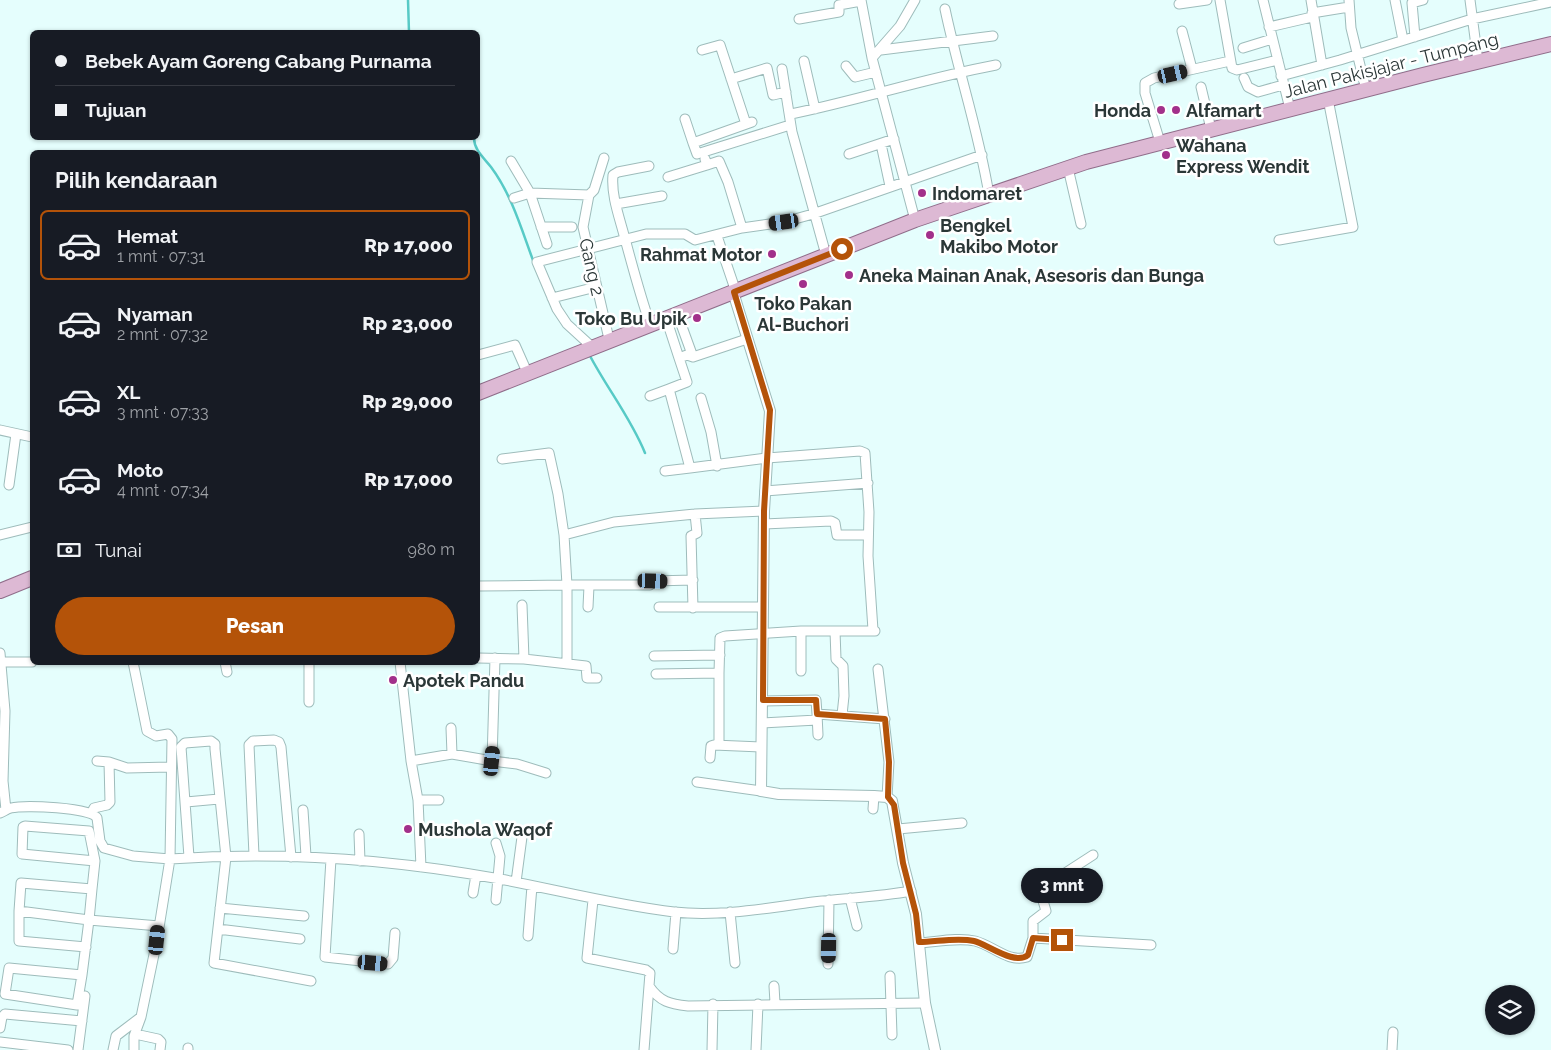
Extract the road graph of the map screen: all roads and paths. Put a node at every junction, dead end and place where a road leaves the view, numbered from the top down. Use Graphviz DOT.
graph roads {
  1 [pos="915,0"];
  2 [pos="1207,0"];
  3 [pos="1220,0"];
  4 [pos="1263,0"];
  5 [pos="1311,0"];
  6 [pos="1395,0"];
  7 [pos="1422,0"];
  8 [pos="1470,0"];
  9 [pos="861,1"];
  10 [pos="1551,2"];
  11 [pos="1349,3"];
  12 [pos="1179,4"];
  13 [pos="945,9"];
  14 [pos="1312,15"];
  15 [pos="799,19"];
  16 [pos="1472,19"];
  17 [pos="1269,27"];
  18 [pos="1182,31"];
  19 [pos="993,36"];
  20 [pos="1415,36"];
  21 [pos="1272,39"];
  22 [pos="1403,40"];
  23 [pos="952,41"];
  24 [pos="1551,44"];
  25 [pos="1243,48"];
  26 [pos="702,50"];
  27 [pos="881,50"];
  28 [pos="1358,54"];
  29 [pos="872,58"];
  30 [pos="1278,60"];
  31 [pos="1230,61"];
  32 [pos="1478,61"];
  33 [pos="804,62"];
  34 [pos="996,65"];
  35 [pos="1322,65"];
  36 [pos="846,66"];
  37 [pos="782,69"];
  38 [pos="1192,69"];
  39 [pos="876,72"];
  40 [pos="959,73"];
  41 [pos="1244,78"];
  42 [pos="731,79"];
  43 [pos="1282,80"];
  44 [pos="1201,87"];
  45 [pos="1366,90"];
  46 [pos="882,91"];
  47 [pos="786,92"];
  48 [pos="1328,99"];
  49 [pos="815,109"];
  50 [pos="1290,109"];
  51 [pos="791,114"];
  52 [pos="685,119"];
  53 [pos="790,125"];
  54 [pos="1211,129"];
  55 [pos="894,139"];
  56 [pos="1160,142"];
  57 [pos="693,143"];
  58 [pos="880,144"];
  59 [pos="704,154"];
  60 [pos="849,154"];
  61 [pos="982,155"];
  62 [pos="604,158"];
  63 [pos="511,161"];
  64 [pos="707,165"];
  65 [pos="649,166"];
  66 [pos="1068,168"];
  67 [pos="668,178"];
  68 [pos="904,181"];
  69 [pos="890,186"];
  70 [pos="530,193"];
  71 [pos="589,195"];
  72 [pos="990,195"];
  73 [pos="662,196"];
  74 [pos="514,198"];
  75 [pos="616,204"];
  76 [pos="813,214"];
  77 [pos="915,220"];
  78 [pos="1081,224"];
  79 [pos="542,227"];
  80 [pos="572,227"];
  81 [pos="742,228"];
  82 [pos="717,236"];
  83 [pos="625,239"];
  84 [pos="1279,240"];
  85 [pos="547,244"];
  86 [pos="586,250"];
  87 [pos="826,255"];
  88 [pos="596,287"];
  89 [pos="734,292"];
  90 [pos="552,298"];
  91 [pos="672,315"];
  92 [pos="650,324"];
  93 [pos="609,339"];
  94 [pos="747,339"];
  95 [pos="588,347"];
  96 [pos="480,355"];
  97 [pos="693,357"];
  98 [pos="679,358"];
  99 [pos="527,372"];
  100 [pos="670,389"];
  101 [pos="480,391"];
  102 [pos="650,396"];
  103 [pos="701,398"];
  104 [pos="0,430"];
  105 [pos="16,434"];
  106 [pos="30,437"];
  107 [pos="767,458"];
  108 [pos="502,459"];
  109 [pos="717,466"];
  110 [pos="690,468"];
  111 [pos="665,471"];
  112 [pos="868,483"];
  113 [pos="9,485"];
  114 [pos="765,491"];
  115 [pos="764,511"];
  116 [pos="695,514"];
  117 [pos="764,524"];
  118 [pos="30,528"];
  119 [pos="0,535"];
  120 [pos="564,535"];
  121 [pos="868,535"];
  122 [pos="30,579"];
  123 [pos="693,580"];
  124 [pos="567,585"];
  125 [pos="480,586"];
  126 [pos="589,586"];
  127 [pos="0,591"];
  128 [pos="522,605"];
  129 [pos="588,607"];
  130 [pos="659,607"];
  131 [pos="762,607"];
  132 [pos="692,608"];
  133 [pos="801,631"];
  134 [pos="835,631"];
  135 [pos="764,635"];
  136 [pos="0,652"];
  137 [pos="720,655"];
  138 [pos="654,656"];
  139 [pos="480,658"];
  140 [pos="495,658"];
  141 [pos="524,659"];
  142 [pos="0,662"];
  143 [pos="30,662"];
  144 [pos="567,664"];
  145 [pos="134,665"];
  146 [pos="309,665"];
  147 [pos="400,665"];
  148 [pos="878,668"];
  149 [pos="802,671"];
  150 [pos="719,673"];
  151 [pos="656,674"];
  152 [pos="597,678"];
  153 [pos="763,700"];
  154 [pos="309,702"];
  155 [pos="842,715"];
  156 [pos="817,717"];
  157 [pos="885,719"];
  158 [pos="762,723"];
  159 [pos="451,728"];
  160 [pos="818,734"];
  161 [pos="719,744"];
  162 [pos="761,747"];
  163 [pos="452,754"];
  164 [pos="710,758"];
  165 [pos="98,761"];
  166 [pos="410,761"];
  167 [pos="492,761"];
  168 [pos="109,762"];
  169 [pos="170,767"];
  170 [pos="546,772"];
  171 [pos="697,782"];
  172 [pos="761,791"];
  173 [pos="874,796"];
  174 [pos="888,797"];
  175 [pos="219,799"];
  176 [pos="418,800"];
  177 [pos="439,800"];
  178 [pos="186,802"];
  179 [pos="873,809"];
  180 [pos="304,810"];
  181 [pos="3,812"];
  182 [pos="92,812"];
  183 [pos="962,823"];
  184 [pos="898,829"];
  185 [pos="359,834"];
  186 [pos="522,837"];
  187 [pos="496,843"];
  188 [pos="254,855"];
  189 [pos="1093,855"];
  190 [pos="306,856"];
  191 [pos="189,857"];
  192 [pos="226,857"];
  193 [pos="291,857"];
  194 [pos="170,859"];
  195 [pos="331,859"];
  196 [pos="94,861"];
  197 [pos="360,861"];
  198 [pos="421,867"];
  199 [pos="476,875"];
  200 [pos="499,879"];
  201 [pos="516,882"];
  202 [pos="532,886"];
  203 [pos="92,889"];
  204 [pos="473,892"];
  205 [pos="905,892"];
  206 [pos="850,898"];
  207 [pos="496,900"];
  208 [pos="593,900"];
  209 [pos="829,900"];
  210 [pos="220,908"];
  211 [pos="19,911"];
  212 [pos="676,912"];
  213 [pos="730,912"];
  214 [pos="304,916"];
  215 [pos="89,920"];
  216 [pos="159,926"];
  217 [pos="857,926"];
  218 [pos="218,929"];
  219 [pos="395,933"];
  220 [pos="528,936"];
  221 [pos="1033,938"];
  222 [pos="300,939"];
  223 [pos="919,942"];
  224 [pos="1151,944"];
  225 [pos="86,947"];
  226 [pos="673,949"];
  227 [pos="735,963"];
  228 [pos="828,964"];
  229 [pos="85,974"];
  230 [pos="890,976"];
  231 [pos="310,981"];
  232 [pos="649,986"];
  233 [pos="774,986"];
  234 [pos="775,1003"];
  235 [pos="925,1003"];
  236 [pos="713,1004"];
  237 [pos="758,1004"];
  238 [pos="891,1004"];
  239 [pos="141,1017"];
  240 [pos="82,1021"];
  241 [pos="0,1028"];
  242 [pos="1394,1032"];
  243 [pos="135,1034"];
  244 [pos="892,1035"];
  245 [pos="0,1042"];
  246 [pos="68,1050"];
  247 [pos="78,1050"];
  248 [pos="113,1050"];
  249 [pos="134,1050"];
  250 [pos="160,1050"];
  251 [pos="644,1050"];
  252 [pos="712,1050"];
  253 [pos="756,1050"];
  254 [pos="935,1050"];
  255 [pos="1392,1050"];
  1 -- 27 [label="street"];
  2 -- 12 [label="street"];
  3 -- 31 [label="street"];
  4 -- 17 [label="street"];
  5 -- 14 [label="street"];
  6 -- 22 [label="street"];
  7 -- 20 [label="street"];
  8 -- 16 [label="street"];
  9 -- 15 [label="street"];
  9 -- 29 [label="street"];
  10 -- 16 [label="street"];
  11 -- 14 [label="street"];
  11 -- 28 [label="street"];
  13 -- 23 [label="street"];
  14 -- 17 [label="street"];
  14 -- 35 [label="street"];
  16 -- 20 [label="street"];
  16 -- 32 [label="street"];
  17 -- 21 [label="street"];
  18 -- 38 [label="street"];
  19 -- 23 [label="street"];
  20 -- 22 [label="street"];
  21 -- 25 [label="street"];
  21 -- 30 [label="street"];
  22 -- 28 [label="street"];
  23 -- 27 [label="street"];
  23 -- 40 [label="street"];
  24 -- 32 [label="main road, Jalan Pakisjajar - Tumpang"];
  26 -- 42 [label="street"];
  27 -- 29 [label="street"];
  28 -- 35 [label="street"];
  28 -- 45 [label="street"];
  29 -- 39 [label="street"];
  30 -- 31 [label="street"];
  30 -- 43 [label="street"];
  31 -- 38 [label="street"];
  32 -- 45 [label="main road, Jalan Pakisjajar - Tumpang"];
  33 -- 49 [label="street"];
  34 -- 40 [label="street"];
  35 -- 43 [label="street"];
  36 -- 39 [label="street"];
  37 -- 47 [label="street"];
  38 -- 56 [label="street"];
  39 -- 46 [label="street"];
  40 -- 46 [label="street"];
  40 -- 61 [label="street"];
  41 -- 43 [label="street"];
  42 -- 47 [label="street"];
  42 -- 57 [label="street"];
  43 -- 50 [label="street"];
  44 -- 54 [label="street"];
  45 -- 48 [label="main road, Jalan Pakisjajar - Tumpang"];
  46 -- 49 [label="street"];
  46 -- 55 [label="street"];
  47 -- 51 [label="street"];
  48 -- 50 [label="main road, Jalan Pakisjajar - Tumpang"];
  48 -- 84 [label="street"];
  49 -- 51 [label="street"];
  50 -- 54 [label="main road, Jalan Pakisjajar - Tumpang"];
  51 -- 53 [label="street"];
  52 -- 57 [label="street"];
  53 -- 59 [label="street"];
  53 -- 76 [label="street"];
  54 -- 56 [label="main road, Jalan Pakisjajar - Tumpang"];
  55 -- 58 [label="street"];
  55 -- 68 [label="street"];
  56 -- 66 [label="main road, Jalan Pakisjajar - Tumpang"];
  57 -- 59 [label="street"];
  58 -- 60 [label="street"];
  58 -- 69 [label="street"];
  59 -- 64 [label="street"];
  61 -- 68 [label="street"];
  61 -- 72 [label="street"];
  62 -- 71 [label="street, Gang 2"];
  63 -- 70 [label="street"];
  64 -- 67 [label="street"];
  64 -- 81 [label="street"];
  65 -- 75 [label="street"];
  66 -- 72 [label="main road, Jalan Pakisjajar - Tumpang"];
  66 -- 78 [label="street"];
  68 -- 69 [label="street"];
  68 -- 77 [label="street"];
  69 -- 76 [label="street"];
  70 -- 71 [label="street"];
  70 -- 74 [label="street"];
  70 -- 79 [label="street"];
  71 -- 86 [label="street, Gang 2"];
  72 -- 77 [label="main road, Jalan Pakisjajar - Tumpang"];
  73 -- 75 [label="street"];
  75 -- 83 [label="street"];
  76 -- 81 [label="street"];
  76 -- 87 [label="street"];
  77 -- 87 [label="main road, Jalan Pakisjajar - Tumpang"];
  79 -- 80 [label="street"];
  79 -- 85 [label="street"];
  81 -- 82 [label="street"];
  82 -- 83 [label="street"];
  82 -- 89 [label="street"];
  83 -- 86 [label="street"];
  83 -- 92 [label="street"];
  86 -- 88 [label="street, Gang 2"];
  86 -- 90 [label="street"];
  87 -- 89 [label="main road, Jalan Pakisjajar - Tumpang"];
  88 -- 90 [label="street"];
  88 -- 93 [label="street, Gang 2"];
  89 -- 91 [label="main road, Jalan Pakisjajar - Tumpang"];
  89 -- 94 [label="street"];
  90 -- 95 [label="street"];
  91 -- 92 [label="main road, Jalan Pakisjajar - Tumpang"];
  91 -- 97 [label="street"];
  91 -- 98 [label="street"];
  92 -- 93 [label="main road, Jalan Pakisjajar - Tumpang"];
  93 -- 95 [label="main road, Jalan Pakisjajar - Tumpang"];
  94 -- 97 [label="street"];
  94 -- 107 [label="street"];
  95 -- 99 [label="main road, Jalan Pakisjajar - Tumpang"];
  96 -- 99 [label="street"];
  97 -- 98 [label="street"];
  98 -- 100 [label="street"];
  99 -- 101 [label="main road, Jalan Pakisjajar - Tumpang"];
  100 -- 102 [label="street"];
  100 -- 110 [label="street"];
  103 -- 109 [label="street"];
  104 -- 105 [label="street"];
  105 -- 106 [label="street"];
  105 -- 113 [label="street"];
  107 -- 109 [label="street"];
  107 -- 112 [label="street"];
  107 -- 114 [label="street"];
  108 -- 120 [label="street"];
  109 -- 110 [label="street"];
  110 -- 111 [label="street"];
  112 -- 114 [label="street"];
  112 -- 121 [label="street"];
  114 -- 115 [label="street"];
  115 -- 116 [label="street"];
  115 -- 117 [label="street"];
  116 -- 120 [label="street"];
  116 -- 123 [label="street"];
  117 -- 121 [label="street"];
  117 -- 131 [label="street"];
  118 -- 119 [label="street"];
  120 -- 124 [label="street"];
  121 -- 134 [label="street"];
  122 -- 127 [label="main road"];
  123 -- 126 [label="street"];
  123 -- 132 [label="street"];
  124 -- 125 [label="street"];
  124 -- 126 [label="street"];
  124 -- 144 [label="street"];
  126 -- 129 [label="street"];
  128 -- 141 [label="street"];
  130 -- 132 [label="street"];
  131 -- 132 [label="street"];
  131 -- 135 [label="street"];
  133 -- 134 [label="street"];
  133 -- 135 [label="street"];
  133 -- 149 [label="street"];
  134 -- 155 [label="street"];
  135 -- 137 [label="street"];
  135 -- 153 [label="street"];
  136 -- 142 [label="street"];
  137 -- 138 [label="street"];
  137 -- 150 [label="street"];
  139 -- 140 [label="street"];
  140 -- 141 [label="street"];
  140 -- 167 [label="street"];
  141 -- 144 [label="street"];
  142 -- 143 [label="street"];
  142 -- 181 [label="street"];
  144 -- 152 [label="street"];
  145 -- 169 [label="street"];
  146 -- 154 [label="street"];
  147 -- 166 [label="street"];
  148 -- 157 [label="street"];
  150 -- 151 [label="street"];
  150 -- 161 [label="street"];
  153 -- 156 [label="street"];
  153 -- 158 [label="street"];
  155 -- 156 [label="street"];
  155 -- 157 [label="street"];
  156 -- 158 [label="street"];
  156 -- 160 [label="street"];
  157 -- 174 [label="street"];
  158 -- 162 [label="street"];
  159 -- 163 [label="street"];
  161 -- 162 [label="street"];
  161 -- 164 [label="street"];
  162 -- 172 [label="street"];
  163 -- 166 [label="street"];
  163 -- 167 [label="street"];
  165 -- 168 [label="street"];
  166 -- 176 [label="street"];
  167 -- 170 [label="street"];
  168 -- 169 [label="street"];
  168 -- 182 [label="street"];
  169 -- 194 [label="street"];
  171 -- 172 [label="street"];
  172 -- 173 [label="street"];
  173 -- 174 [label="street"];
  173 -- 179 [label="street"];
  174 -- 184 [label="street"];
  175 -- 178 [label="street"];
  175 -- 178 [label="street"];
  175 -- 192 [label="street"];
  176 -- 177 [label="street"];
  176 -- 198 [label="street"];
  178 -- 191 [label="street"];
  180 -- 190 [label="street"];
  181 -- 182 [label="street"];
  182 -- 194 [label="street"];
  183 -- 184 [label="street"];
  184 -- 205 [label="street"];
  185 -- 197 [label="street"];
  186 -- 201 [label="street"];
  187 -- 200 [label="street"];
  188 -- 192 [label="street"];
  188 -- 193 [label="street"];
  188 -- 193 [label="street"];
  189 -- 221 [label="street"];
  190 -- 193 [label="street"];
  190 -- 195 [label="street"];
  191 -- 192 [label="street"];
  191 -- 194 [label="street"];
  192 -- 210 [label="street"];
  194 -- 216 [label="street"];
  195 -- 197 [label="street"];
  195 -- 219 [label="street"];
  196 -- 196 [label="street"];
  196 -- 203 [label="street"];
  197 -- 198 [label="street"];
  198 -- 199 [label="street"];
  199 -- 200 [label="street"];
  199 -- 204 [label="street"];
  200 -- 201 [label="street"];
  200 -- 207 [label="street"];
  201 -- 202 [label="street"];
  202 -- 208 [label="street"];
  202 -- 220 [label="street"];
  203 -- 211 [label="street"];
  203 -- 215 [label="street"];
  205 -- 206 [label="street"];
  205 -- 223 [label="street"];
  206 -- 209 [label="street"];
  206 -- 217 [label="street"];
  208 -- 212 [label="street"];
  208 -- 232 [label="street"];
  209 -- 213 [label="street"];
  209 -- 228 [label="street"];
  210 -- 214 [label="street"];
  210 -- 218 [label="street"];
  211 -- 215 [label="street"];
  211 -- 225 [label="street"];
  212 -- 213 [label="street"];
  212 -- 226 [label="street"];
  213 -- 227 [label="street"];
  215 -- 216 [label="street"];
  215 -- 225 [label="street"];
  216 -- 239 [label="street"];
  218 -- 222 [label="street"];
  218 -- 231 [label="street"];
  221 -- 223 [label="street"];
  221 -- 224 [label="street"];
  223 -- 235 [label="street"];
  225 -- 229 [label="street"];
  229 -- 229 [label="street"];
  229 -- 240 [label="street"];
  230 -- 238 [label="street"];
  232 -- 236 [label="street"];
  232 -- 251 [label="street"];
  233 -- 234 [label="street"];
  234 -- 237 [label="street"];
  234 -- 238 [label="street"];
  235 -- 238 [label="street"];
  235 -- 254 [label="street"];
  236 -- 237 [label="street"];
  236 -- 252 [label="street"];
  237 -- 253 [label="street"];
  238 -- 244 [label="street"];
  239 -- 243 [label="street"];
  239 -- 248 [label="street"];
  240 -- 241 [label="street"];
  240 -- 247 [label="street"];
  242 -- 255 [label="street"];
  243 -- 249 [label="street"];
  243 -- 250 [label="street"];
  245 -- 246 [label="street"];
}
